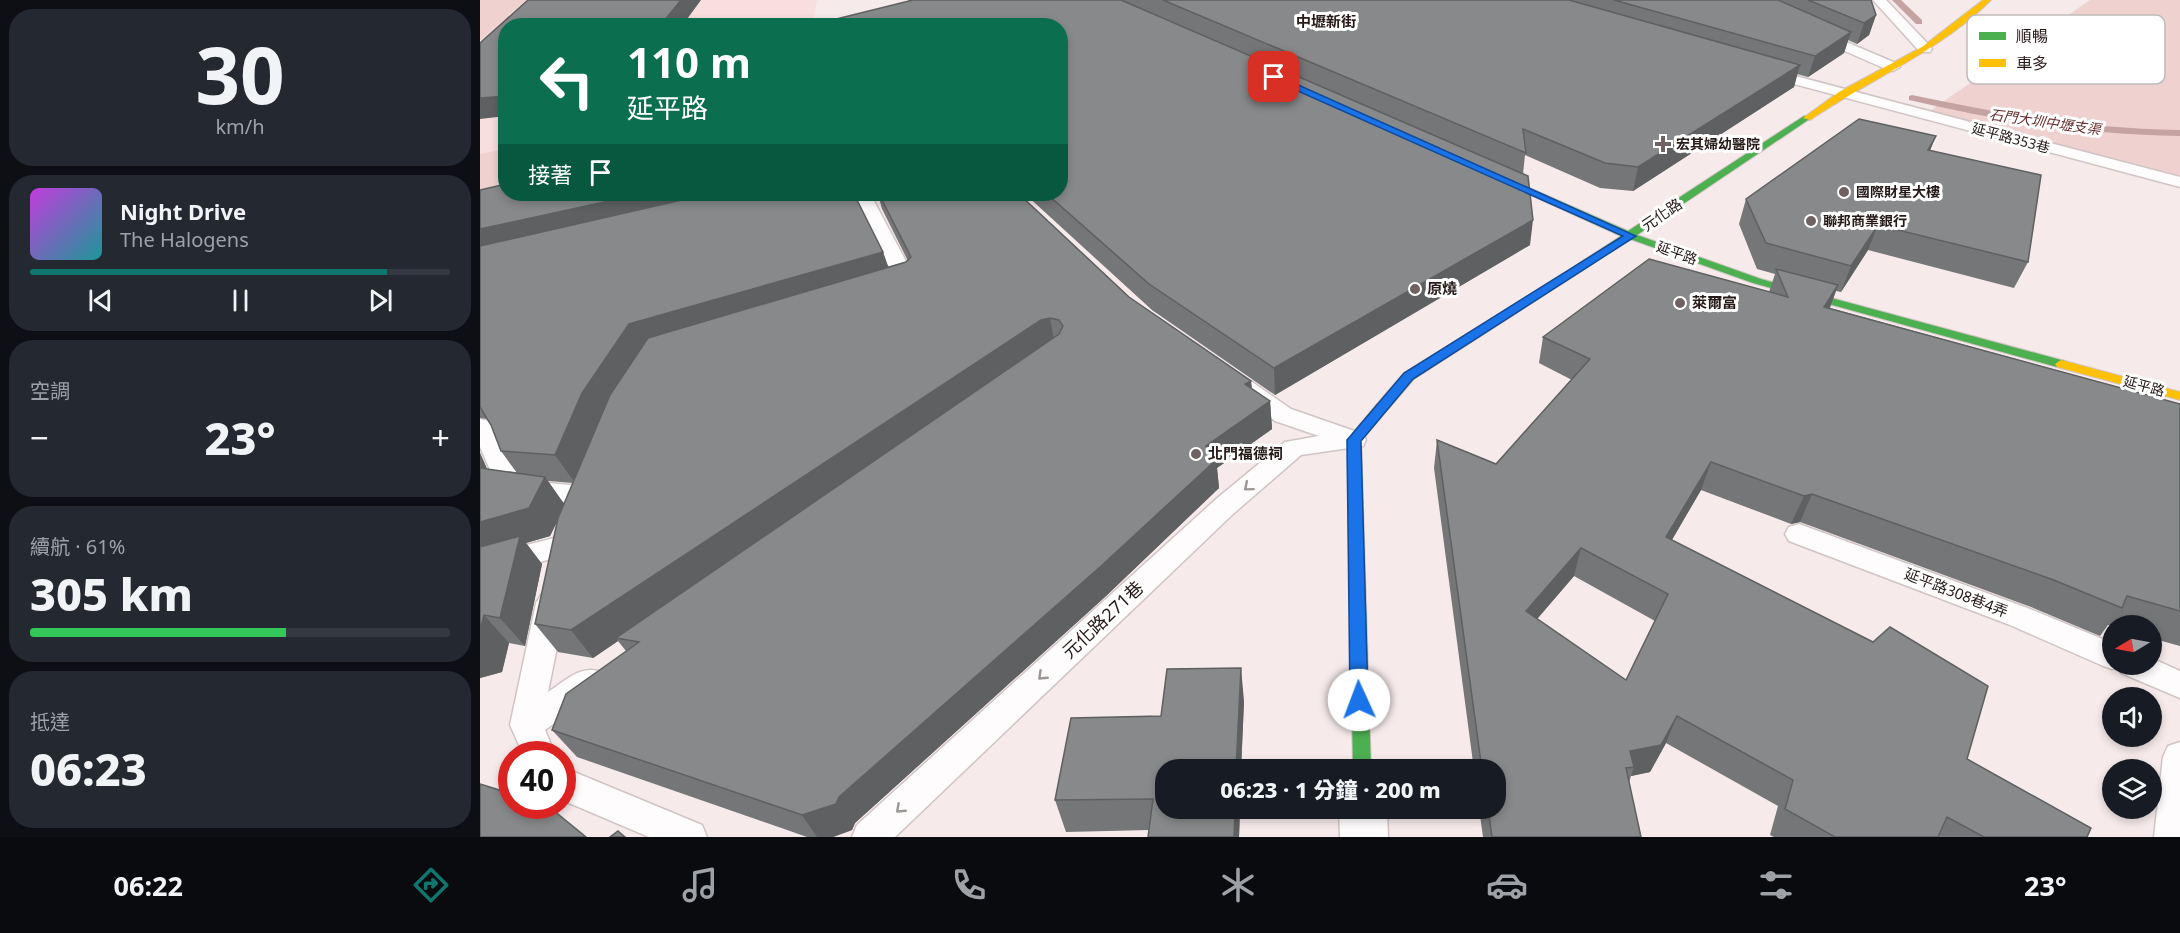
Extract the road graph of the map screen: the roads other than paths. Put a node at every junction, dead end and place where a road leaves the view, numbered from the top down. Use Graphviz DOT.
graph roads {
  1 [pos="1879,0"];
  2 [pos="1987,0"];
  3 [pos="1968,15"];
  4 [pos="1967,16"];
  5 [pos="1805,29"];
  6 [pos="1925,49"];
  7 [pos="1893,67"];
  8 [pos="1751,68"];
  9 [pos="1842,94"];
  10 [pos="1480,169"];
  11 [pos="2180,182"];
  12 [pos="872,201"];
  13 [pos="1631,236"];
  14 [pos="873,291"];
  15 [pos="1227,376"];
  16 [pos="2180,396"];
  17 [pos="480,427"];
  18 [pos="1354,440"];
  19 [pos="488,456"];
  20 [pos="572,529"];
  21 [pos="1799,534"];
  22 [pos="480,568"];
  23 [pos="2102,652"];
  24 [pos="615,663"];
  25 [pos="2157,675"];
  26 [pos="2180,685"];
  27 [pos="526,725"];
  28 [pos="533,741"];
  29 [pos="2180,757"];
  30 [pos="1362,759"];
  31 [pos="576,789"];
  32 [pos="1363,819"];
  33 [pos="689,837"];
  34 [pos="870,837"];
  35 [pos="1364,837"];
  36 [pos="2172,837"];
  1 -- 6 [label="lane"];
  2 -- 3 [label="street, 元化路"];
  4 -- 6 [label="street, 元化路"];
  5 -- 7 [label="lane"];
  6 -- 7 [label="street, 元化路"];
  7 -- 9 [label="street, 元化路"];
  8 -- 9 [label="lane, 延平路353巷"];
  9 -- 11 [label="lane, 延平路353巷"];
  9 -- 13 [label="street, 元化路"];
  10 -- 13 [label="street, 延平路"];
  12 -- 14 [label="lane"];
  13 -- 16 [label="street, 延平路"];
  13 -- 18 [label="street, 元化路"];
  15 -- 18 [label="lane"];
  17 -- 19 [label="lane"];
  18 -- 30 [label="street"];
  18 -- 34 [label="lane, 元化路271巷, one-way"];
  19 -- 20 [label="lane"];
  20 -- 22 [label="lane"];
  20 -- 27 [label="lane"];
  21 -- 23 [label="lane, 延平路308巷4弄"];
  24 -- 27 [label="lane"];
  25 -- 26 [label="lane"];
  27 -- 28 [label="lane"];
  29 -- 36 [label="lane"];
  31 -- 33 [label="lane"];
  32 -- 35 [label="street"];
}
